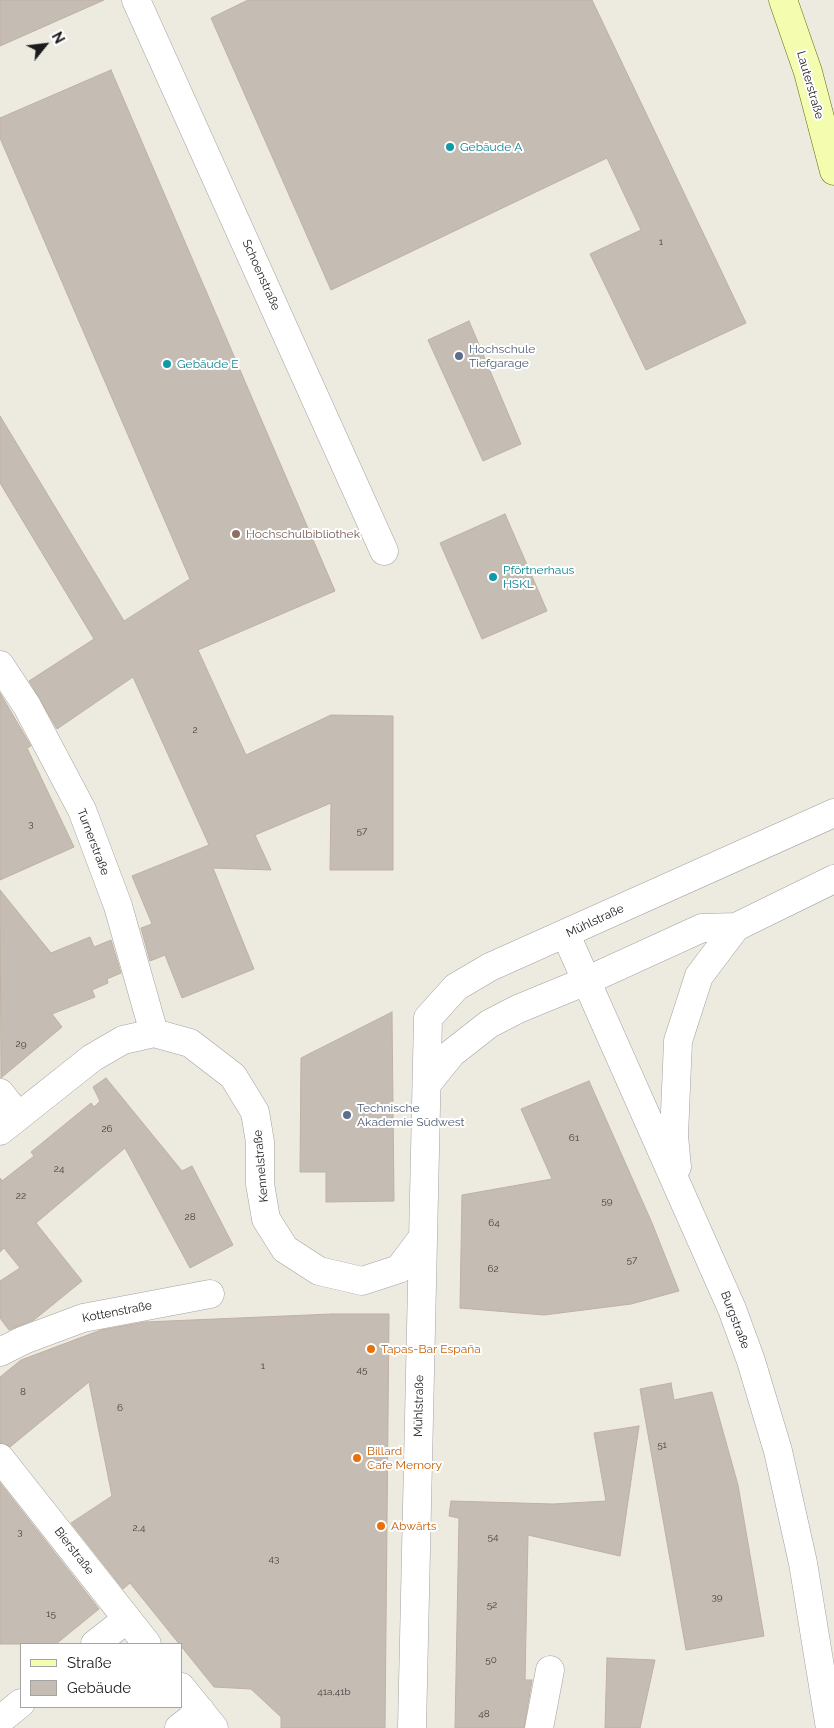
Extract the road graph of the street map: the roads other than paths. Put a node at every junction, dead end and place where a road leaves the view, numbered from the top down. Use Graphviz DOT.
graph roads {
  1 [pos="136,0"];
  2 [pos="783,0"];
  3 [pos="834,171"];
  4 [pos="384,552"];
  5 [pos="0,665"];
  6 [pos="834,814"];
  7 [pos="834,879"];
  8 [pos="736,926"];
  9 [pos="566,935"];
  10 [pos="586,982"];
  11 [pos="154,1034"];
  12 [pos="427,1084"];
  13 [pos="0,1094"];
  14 [pos="9,1124"];
  15 [pos="680,1188"];
  16 [pos="423,1237"];
  17 [pos="210,1294"];
  18 [pos="0,1352"];
  19 [pos="0,1458"];
  20 [pos="127,1619"];
  21 [pos="96,1643"];
  22 [pos="147,1643"];
  23 [pos="550,1670"];
  24 [pos="182,1688"];
  25 [pos="20,1704"];
  26 [pos="0,1720"];
  27 [pos="207,1720"];
  28 [pos="179,1728"];
  29 [pos="412,1728"];
  30 [pos="539,1728"];
  31 [pos="830,1728"];
  1 -- 4 [label="street, Schoenstraße"];
  2 -- 3 [label="main road, Lauterstraße"];
  5 -- 11 [label="street, Turnerstraße"];
  6 -- 9 [label="street, Mühlstraße"];
  7 -- 8 [label="street"];
  8 -- 10 [label="street"];
  8 -- 15 [label="street"];
  9 -- 10 [label="street, Burgstraße"];
  9 -- 12 [label="street, Mühlstraße"];
  10 -- 12 [label="street"];
  10 -- 15 [label="street, Burgstraße"];
  11 -- 14 [label="street, Kennelstraße"];
  11 -- 16 [label="street, Kennelstraße"];
  12 -- 16 [label="street, Mühlstraße"];
  13 -- 14 [label="street"];
  15 -- 31 [label="street, Burgstraße"];
  16 -- 29 [label="street, Mühlstraße"];
  17 -- 18 [label="street, Kottenstraße"];
  19 -- 20 [label="street, Bierstraße"];
  20 -- 21 [label="street"];
  20 -- 22 [label="street, Bierstraße"];
  23 -- 30 [label="street"];
  24 -- 27 [label="street"];
  25 -- 26 [label="street"];
  27 -- 28 [label="street"];
}
